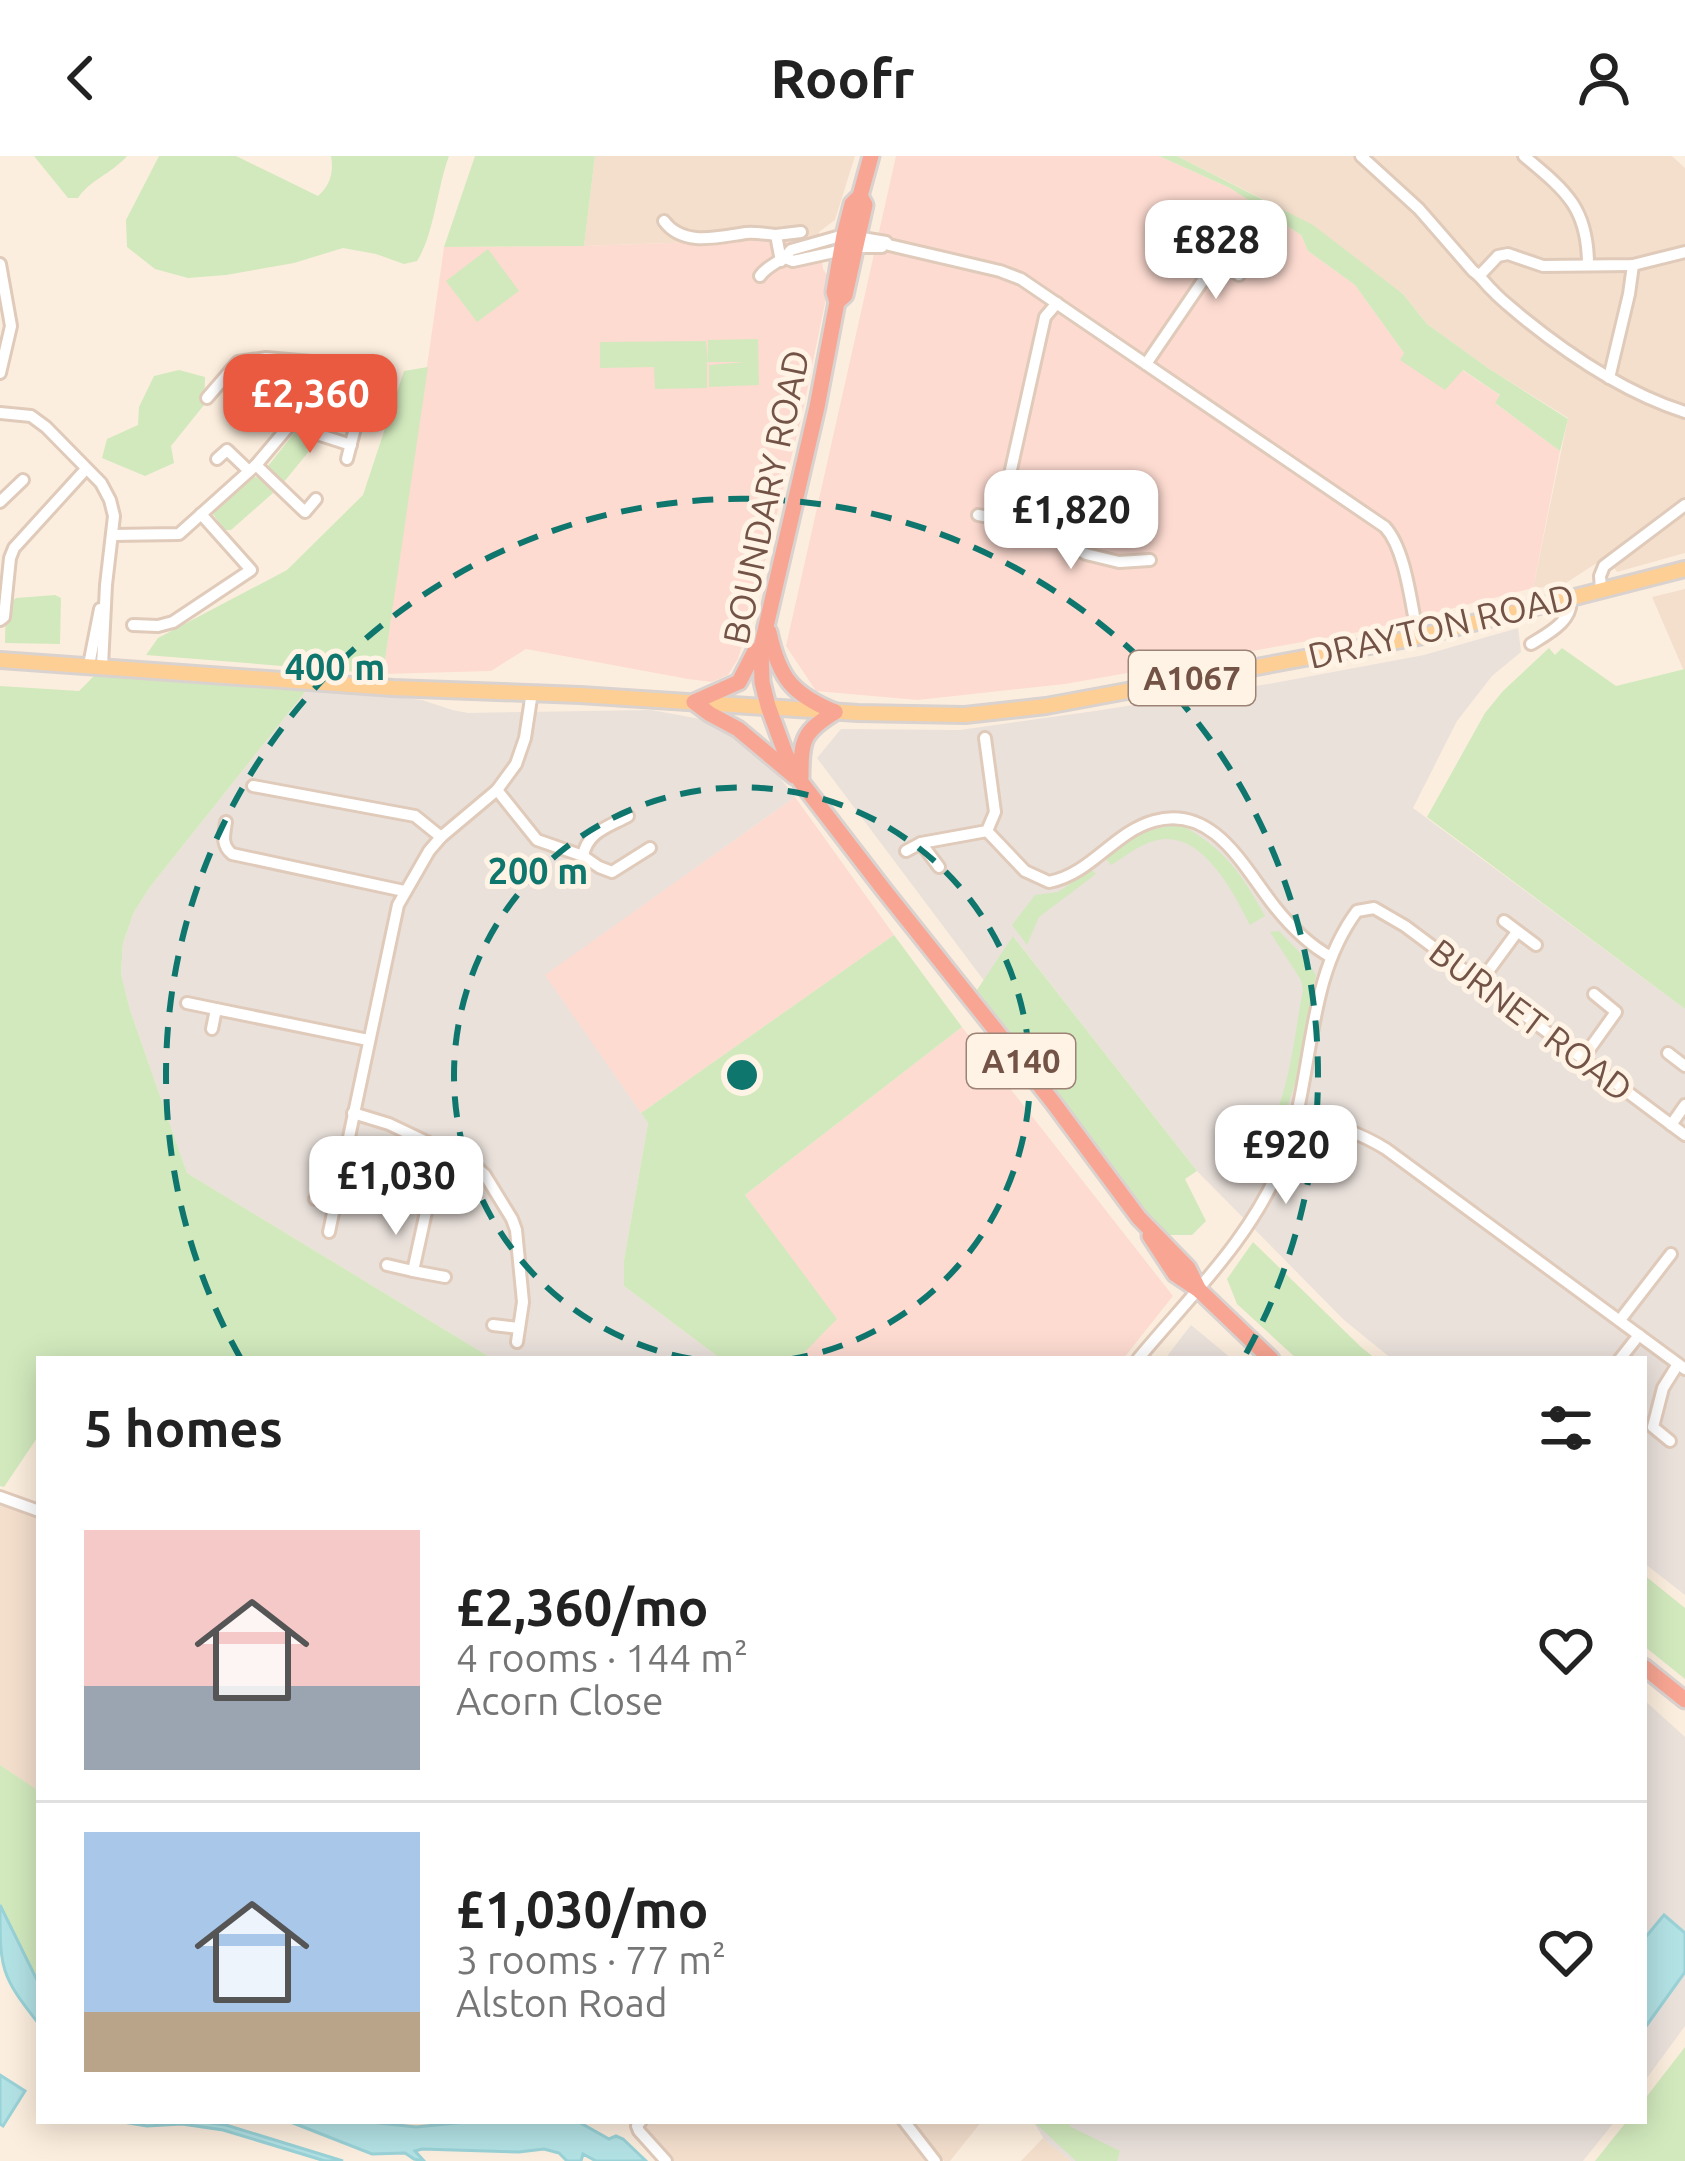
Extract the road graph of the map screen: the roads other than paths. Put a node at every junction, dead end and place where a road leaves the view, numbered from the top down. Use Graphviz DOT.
graph roads {
  1 [pos="871,156"];
  2 [pos="1361,156"];
  3 [pos="1524,156"];
  4 [pos="664,221"];
  5 [pos="801,232"];
  6 [pos="776,235"];
  7 [pos="851,243"];
  8 [pos="1202,250"];
  9 [pos="1685,252"];
  10 [pos="783,259"];
  11 [pos="1217,260"];
  12 [pos="0,264"];
  13 [pos="1588,265"];
  14 [pos="1633,265"];
  15 [pos="1239,275"];
  16 [pos="1480,275"];
  17 [pos="760,276"];
  18 [pos="1057,303"];
  19 [pos="1146,364"];
  20 [pos="323,365"];
  21 [pos="378,368"];
  22 [pos="0,373"];
  23 [pos="1609,378"];
  24 [pos="207,398"];
  25 [pos="1685,412"];
  26 [pos="0,413"];
  27 [pos="296,417"];
  28 [pos="355,428"];
  29 [pos="351,445"];
  30 [pos="218,459"];
  31 [pos="347,459"];
  32 [pos="253,468"];
  33 [pos="86,469"];
  34 [pos="23,480"];
  35 [pos="316,499"];
  36 [pos="0,502"];
  37 [pos="1685,506"];
  38 [pos="304,512"];
  39 [pos="201,514"];
  40 [pos="978,515"];
  41 [pos="1000,519"];
  42 [pos="293,525"];
  43 [pos="112,535"];
  44 [pos="1150,560"];
  45 [pos="1685,569"];
  46 [pos="1601,589"];
  47 [pos="1570,596"];
  48 [pos="0,620"];
  49 [pos="766,623"];
  50 [pos="133,625"];
  51 [pos="1418,637"];
  52 [pos="1531,644"];
  53 [pos="0,660"];
  54 [pos="95,665"];
  55 [pos="532,692"];
  56 [pos="694,702"];
  57 [pos="768,706"];
  58 [pos="835,712"];
  59 [pos="985,738"];
  60 [pos="801,782"];
  61 [pos="253,786"];
  62 [pos="496,790"];
  63 [pos="628,816"];
  64 [pos="226,822"];
  65 [pos="987,831"];
  66 [pos="442,837"];
  67 [pos="921,843"];
  68 [pos="650,848"];
  69 [pos="906,851"];
  70 [pos="583,856"];
  71 [pos="939,867"];
  72 [pos="404,891"];
  73 [pos="1504,921"];
  74 [pos="1517,932"];
  75 [pos="1536,945"];
  76 [pos="1331,957"];
  77 [pos="1481,981"];
  78 [pos="1594,994"];
  79 [pos="1625,999"];
  80 [pos="187,1003"];
  81 [pos="216,1009"];
  82 [pos="1616,1012"];
  83 [pos="212,1029"];
  84 [pos="368,1040"];
  85 [pos="1668,1053"];
  86 [pos="1583,1058"];
  87 [pos="1685,1066"];
  88 [pos="1685,1105"];
  89 [pos="353,1113"];
  90 [pos="1296,1116"];
  91 [pos="1671,1124"];
  92 [pos="1685,1135"];
  93 [pos="440,1148"];
  94 [pos="315,1198"];
  95 [pos="335,1203"];
  96 [pos="329,1232"];
  97 [pos="1671,1254"];
  98 [pos="387,1265"];
  99 [pos="413,1271"];
  100 [pos="445,1277"];
  101 [pos="1199,1290"];
  102 [pos="1620,1320"];
  103 [pos="493,1325"];
  104 [pos="1639,1335"];
  105 [pos="1141,1356"];
  106 [pos="1268,1356"];
  107 [pos="1622,1356"];
  108 [pos="1682,1366"];
  109 [pos="1649,1431"];
  110 [pos="1670,1441"];
  111 [pos="0,1497"];
  112 [pos="36,1509"];
  113 [pos="1647,1668"];
  114 [pos="1685,1700"];
  115 [pos="639,2124"];
  116 [pos="906,2124"];
  117 [pos="666,2161"];
  118 [pos="935,2161"];
  1 -- 7 [label="highway, BOUNDARY ROAD / A140"];
  2 -- 16 [label="street"];
  3 -- 13 [label="street"];
  4 -- 6 [label="street"];
  5 -- 6 [label="street"];
  6 -- 10 [label="street"];
  7 -- 10 [label="street"];
  7 -- 18 [label="street"];
  7 -- 49 [label="highway, BOUNDARY ROAD / A140"];
  8 -- 11 [label="street"];
  9 -- 14 [label="street"];
  10 -- 17 [label="street"];
  11 -- 15 [label="street"];
  11 -- 19 [label="street"];
  12 -- 22 [label="street"];
  13 -- 14 [label="street"];
  13 -- 16 [label="street"];
  14 -- 23 [label="street"];
  16 -- 23 [label="street"];
  18 -- 19 [label="street"];
  18 -- 41 [label="street"];
  19 -- 51 [label="street"];
  20 -- 21 [label="street"];
  20 -- 24 [label="street"];
  20 -- 27 [label="street"];
  23 -- 25 [label="street"];
  26 -- 33 [label="street"];
  27 -- 29 [label="street"];
  27 -- 32 [label="street"];
  28 -- 29 [label="street"];
  29 -- 31 [label="street"];
  30 -- 32 [label="street"];
  32 -- 38 [label="street"];
  32 -- 39 [label="street"];
  33 -- 43 [label="street"];
  33 -- 48 [label="street"];
  34 -- 36 [label="street"];
  35 -- 38 [label="street"];
  37 -- 46 [label="street"];
  38 -- 42 [label="street"];
  39 -- 43 [label="street"];
  39 -- 50 [label="street"];
  40 -- 41 [label="street"];
  41 -- 44 [label="street"];
  43 -- 54 [label="street"];
  45 -- 46 [label="main road, DRAYTON ROAD / A1067"];
  46 -- 47 [label="main road, DRAYTON ROAD / A1067"];
  47 -- 51 [label="main road, DRAYTON ROAD / A1067"];
  47 -- 52 [label="street"];
  49 -- 56 [label="highway"];
  49 -- 57 [label="highway, BOUNDARY ROAD / A140"];
  49 -- 58 [label="highway"];
  51 -- 58 [label="main road, DRAYTON ROAD / A1067"];
  53 -- 54 [label="main road, A1067"];
  54 -- 55 [label="main road, A1067"];
  55 -- 56 [label="main road, A1067"];
  55 -- 62 [label="street"];
  56 -- 57 [label="main road, A1067"];
  56 -- 60 [label="highway, A140"];
  57 -- 58 [label="main road, DRAYTON ROAD / A1067"];
  57 -- 60 [label="highway, A140"];
  58 -- 60 [label="highway"];
  59 -- 65 [label="street"];
  60 -- 101 [label="highway, A140"];
  61 -- 66 [label="street"];
  62 -- 66 [label="street"];
  62 -- 70 [label="street"];
  63 -- 70 [label="street"];
  64 -- 72 [label="street"];
  65 -- 67 [label="street"];
  65 -- 76 [label="street"];
  66 -- 72 [label="street"];
  67 -- 69 [label="street"];
  67 -- 71 [label="street"];
  68 -- 70 [label="street"];
  72 -- 84 [label="street"];
  73 -- 74 [label="street"];
  74 -- 75 [label="street"];
  74 -- 77 [label="street"];
  76 -- 77 [label="street, BURNET ROAD"];
  76 -- 90 [label="street"];
  77 -- 86 [label="street, BURNET ROAD"];
  78 -- 82 [label="street"];
  79 -- 82 [label="street"];
  80 -- 81 [label="street"];
  81 -- 83 [label="street"];
  81 -- 84 [label="street"];
  82 -- 86 [label="street"];
  84 -- 89 [label="street"];
  85 -- 87 [label="street"];
  86 -- 91 [label="street, BURNET ROAD"];
  88 -- 91 [label="street"];
  89 -- 93 [label="street"];
  89 -- 95 [label="street"];
  90 -- 101 [label="street"];
  90 -- 102 [label="street"];
  91 -- 92 [label="street, BURNET ROAD"];
  93 -- 99 [label="street"];
  93 -- 103 [label="street"];
  94 -- 95 [label="street"];
  95 -- 96 [label="street"];
  97 -- 102 [label="street"];
  98 -- 99 [label="street"];
  99 -- 100 [label="street"];
  101 -- 105 [label="street"];
  101 -- 106 [label="highway, A140"];
  102 -- 104 [label="street"];
  104 -- 107 [label="street"];
  104 -- 108 [label="street"];
  108 -- 109 [label="street"];
  109 -- 110 [label="street"];
  111 -- 112 [label="street"];
  113 -- 114 [label="highway"];
  115 -- 117 [label="street"];
  116 -- 118 [label="street"];
}
